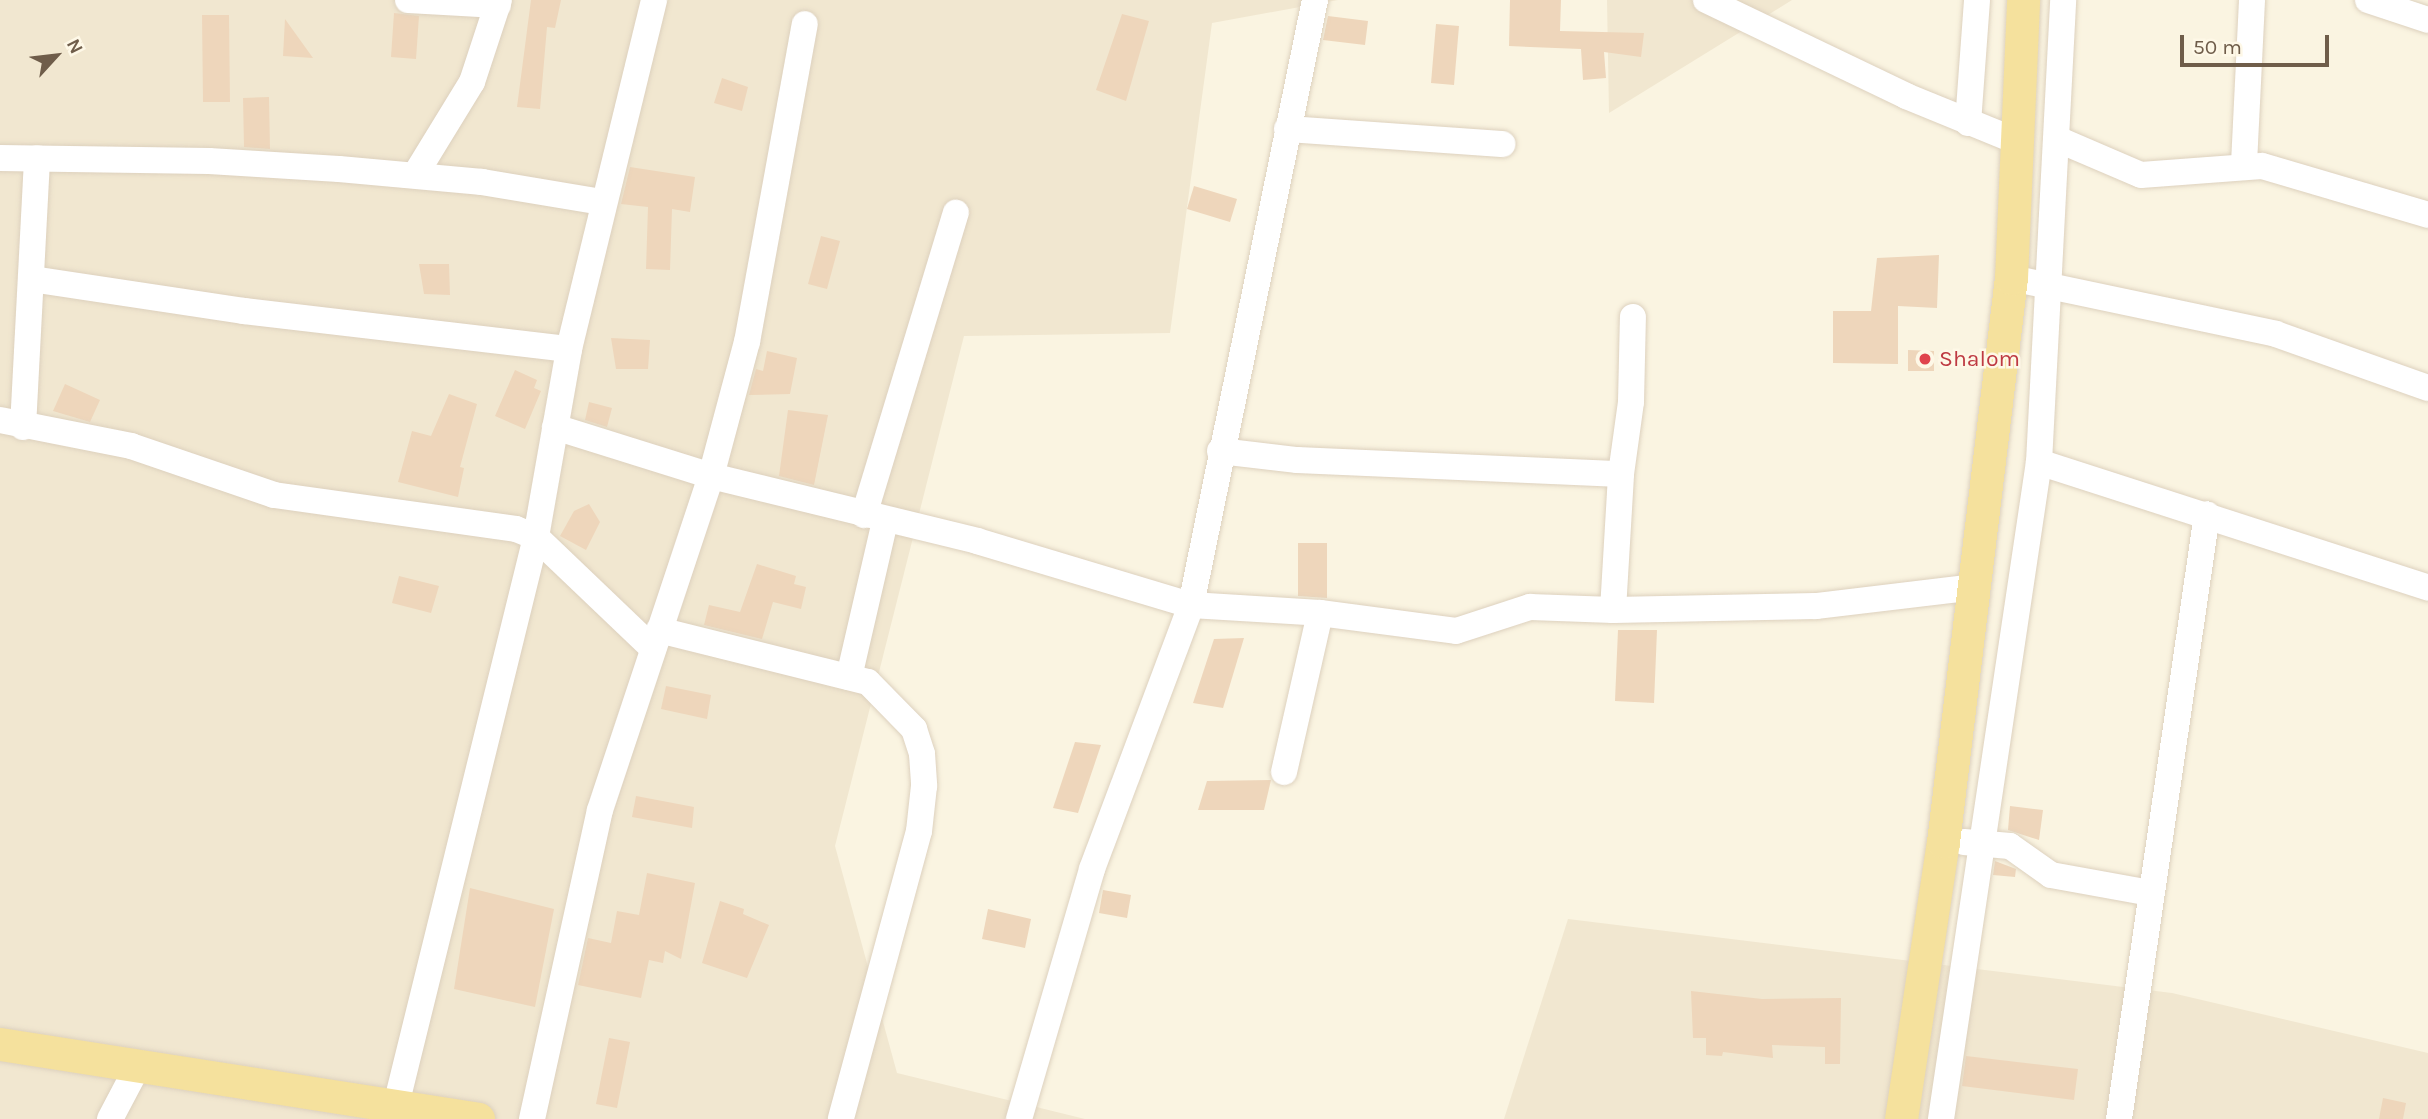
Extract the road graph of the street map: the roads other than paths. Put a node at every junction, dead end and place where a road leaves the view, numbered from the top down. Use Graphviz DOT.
graph roads {
  1 [pos="408,0"];
  2 [pos="654,0"];
  3 [pos="1315,0"];
  4 [pos="1706,0"];
  5 [pos="1977,0"];
  6 [pos="2023,0"];
  7 [pos="2063,0"];
  8 [pos="2252,0"];
  9 [pos="2368,0"];
  10 [pos="499,3"];
  11 [pos="2420,11"];
  12 [pos="805,24"];
  13 [pos="1968,122"];
  14 [pos="1287,129"];
  15 [pos="2057,139"];
  16 [pos="2019,142"];
  17 [pos="1502,144"];
  18 [pos="0,158"];
  19 [pos="37,158"];
  20 [pos="2244,164"];
  21 [pos="415,175"];
  22 [pos="602,202"];
  23 [pos="956,214"];
  24 [pos="2428,215"];
  25 [pos="2011,278"];
  26 [pos="32,279"];
  27 [pos="2050,289"];
  28 [pos="1633,317"];
  29 [pos="569,349"];
  30 [pos="2428,388"];
  31 [pos="12,424"];
  32 [pos="555,427"];
  33 [pos="1220,452"];
  34 [pos="2039,462"];
  35 [pos="1621,474"];
  36 [pos="711,476"];
  37 [pos="2207,514"];
  38 [pos="874,518"];
  39 [pos="536,537"];
  40 [pos="1975,587"];
  41 [pos="2428,589"];
  42 [pos="1191,605"];
  43 [pos="1613,610"];
  44 [pos="1320,612"];
  45 [pos="655,639"];
  46 [pos="849,677"];
  47 [pos="1284,772"];
  48 [pos="1943,842"];
  49 [pos="1979,842"];
  50 [pos="2150,893"];
  51 [pos="0,1044"];
  52 [pos="138,1066"];
  53 [pos="396,1105"];
  54 [pos="110,1119"];
  55 [pos="478,1119"];
  56 [pos="532,1119"];
  57 [pos="842,1119"];
  58 [pos="1019,1119"];
  59 [pos="1901,1119"];
  60 [pos="1941,1119"];
  61 [pos="2119,1119"];
  1 -- 10 [label="street"];
  2 -- 22 [label="street"];
  3 -- 14 [label="street"];
  4 -- 13 [label="street"];
  5 -- 13 [label="street"];
  6 -- 16 [label="main road"];
  7 -- 15 [label="street"];
  8 -- 20 [label="street"];
  9 -- 11 [label="street"];
  10 -- 21 [label="street"];
  12 -- 36 [label="street"];
  13 -- 16 [label="street"];
  14 -- 17 [label="street"];
  14 -- 33 [label="street"];
  15 -- 20 [label="street"];
  15 -- 27 [label="street"];
  16 -- 25 [label="main road"];
  18 -- 19 [label="street"];
  19 -- 21 [label="street"];
  19 -- 26 [label="street"];
  20 -- 24 [label="street"];
  21 -- 22 [label="street"];
  22 -- 29 [label="street"];
  23 -- 38 [label="street"];
  25 -- 27 [label="street"];
  25 -- 40 [label="main road"];
  26 -- 29 [label="street"];
  26 -- 31 [label="street"];
  27 -- 30 [label="street"];
  27 -- 34 [label="street"];
  28 -- 35 [label="street"];
  29 -- 32 [label="street"];
  31 -- 39 [label="street"];
  32 -- 36 [label="street"];
  32 -- 39 [label="street"];
  33 -- 35 [label="street"];
  33 -- 42 [label="street"];
  34 -- 37 [label="street"];
  34 -- 49 [label="street"];
  35 -- 43 [label="street"];
  36 -- 38 [label="street"];
  36 -- 45 [label="street"];
  37 -- 41 [label="street"];
  37 -- 50 [label="street"];
  38 -- 42 [label="street"];
  38 -- 46 [label="street"];
  39 -- 45 [label="street"];
  39 -- 53 [label="street"];
  40 -- 43 [label="street"];
  40 -- 48 [label="main road"];
  42 -- 44 [label="street"];
  42 -- 58 [label="street"];
  43 -- 44 [label="street"];
  44 -- 47 [label="street"];
  45 -- 46 [label="street"];
  45 -- 56 [label="street"];
  46 -- 57 [label="street"];
  48 -- 49 [label="street"];
  48 -- 59 [label="main road"];
  49 -- 50 [label="street"];
  49 -- 60 [label="street"];
  50 -- 61 [label="street"];
  51 -- 52 [label="main road"];
  52 -- 53 [label="main road"];
  52 -- 54 [label="street"];
  53 -- 55 [label="main road"];
}
